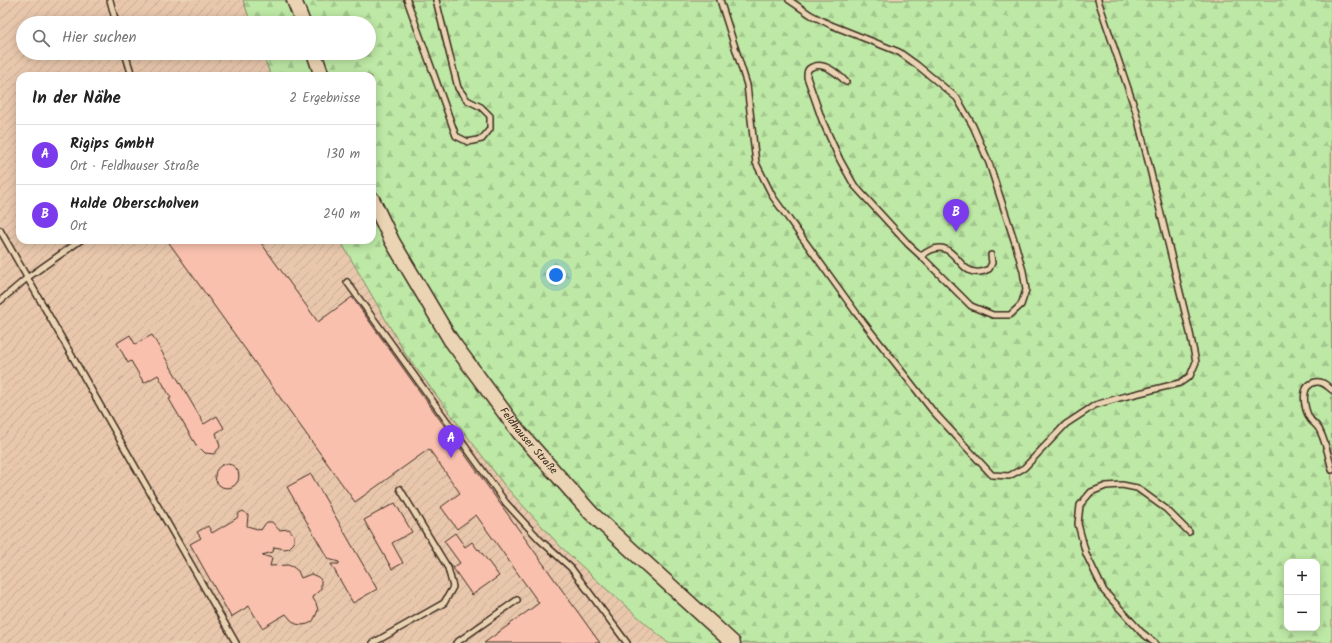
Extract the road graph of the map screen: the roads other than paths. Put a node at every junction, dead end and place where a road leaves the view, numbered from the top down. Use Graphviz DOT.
graph roads {
  1 [pos="110,0"];
  2 [pos="294,0"];
  3 [pos="407,0"];
  4 [pos="436,0"];
  5 [pos="720,0"];
  6 [pos="789,0"];
  7 [pos="1098,0"];
  8 [pos="114,16"];
  9 [pos="300,16"];
  10 [pos="127,60"];
  11 [pos="316,60"];
  12 [pos="131,72"];
  13 [pos="321,72"];
  14 [pos="846,82"];
  15 [pos="376,208"];
  16 [pos="0,230"];
  17 [pos="75,244"];
  18 [pos="991,254"];
  19 [pos="921,256"];
  20 [pos="27,278"];
  21 [pos="347,282"];
  22 [pos="0,301"];
  23 [pos="1332,390"];
  24 [pos="1332,470"];
  25 [pos="400,489"];
  26 [pos="1189,532"];
  27 [pos="517,600"];
  28 [pos="236,643"];
  29 [pos="373,643"];
  30 [pos="456,643"];
  31 [pos="627,643"];
  32 [pos="733,643"];
  33 [pos="1155,643"];
  1 -- 8 [label="lane"];
  2 -- 9 [label="street"];
  3 -- 4 [label="lane"];
  5 -- 7 [label="lane"];
  6 -- 19 [label="lane"];
  10 -- 12 [label="lane"];
  11 -- 13 [label="street"];
  14 -- 19 [label="lane"];
  15 -- 32 [label="street, Feldhauser Straße"];
  16 -- 20 [label="lane"];
  17 -- 20 [label="lane"];
  18 -- 19 [label="lane"];
  20 -- 22 [label="lane"];
  20 -- 28 [label="lane"];
  21 -- 31 [label="lane"];
  23 -- 24 [label="lane"];
  25 -- 29 [label="lane"];
  26 -- 33 [label="lane"];
  27 -- 30 [label="lane"];
}
